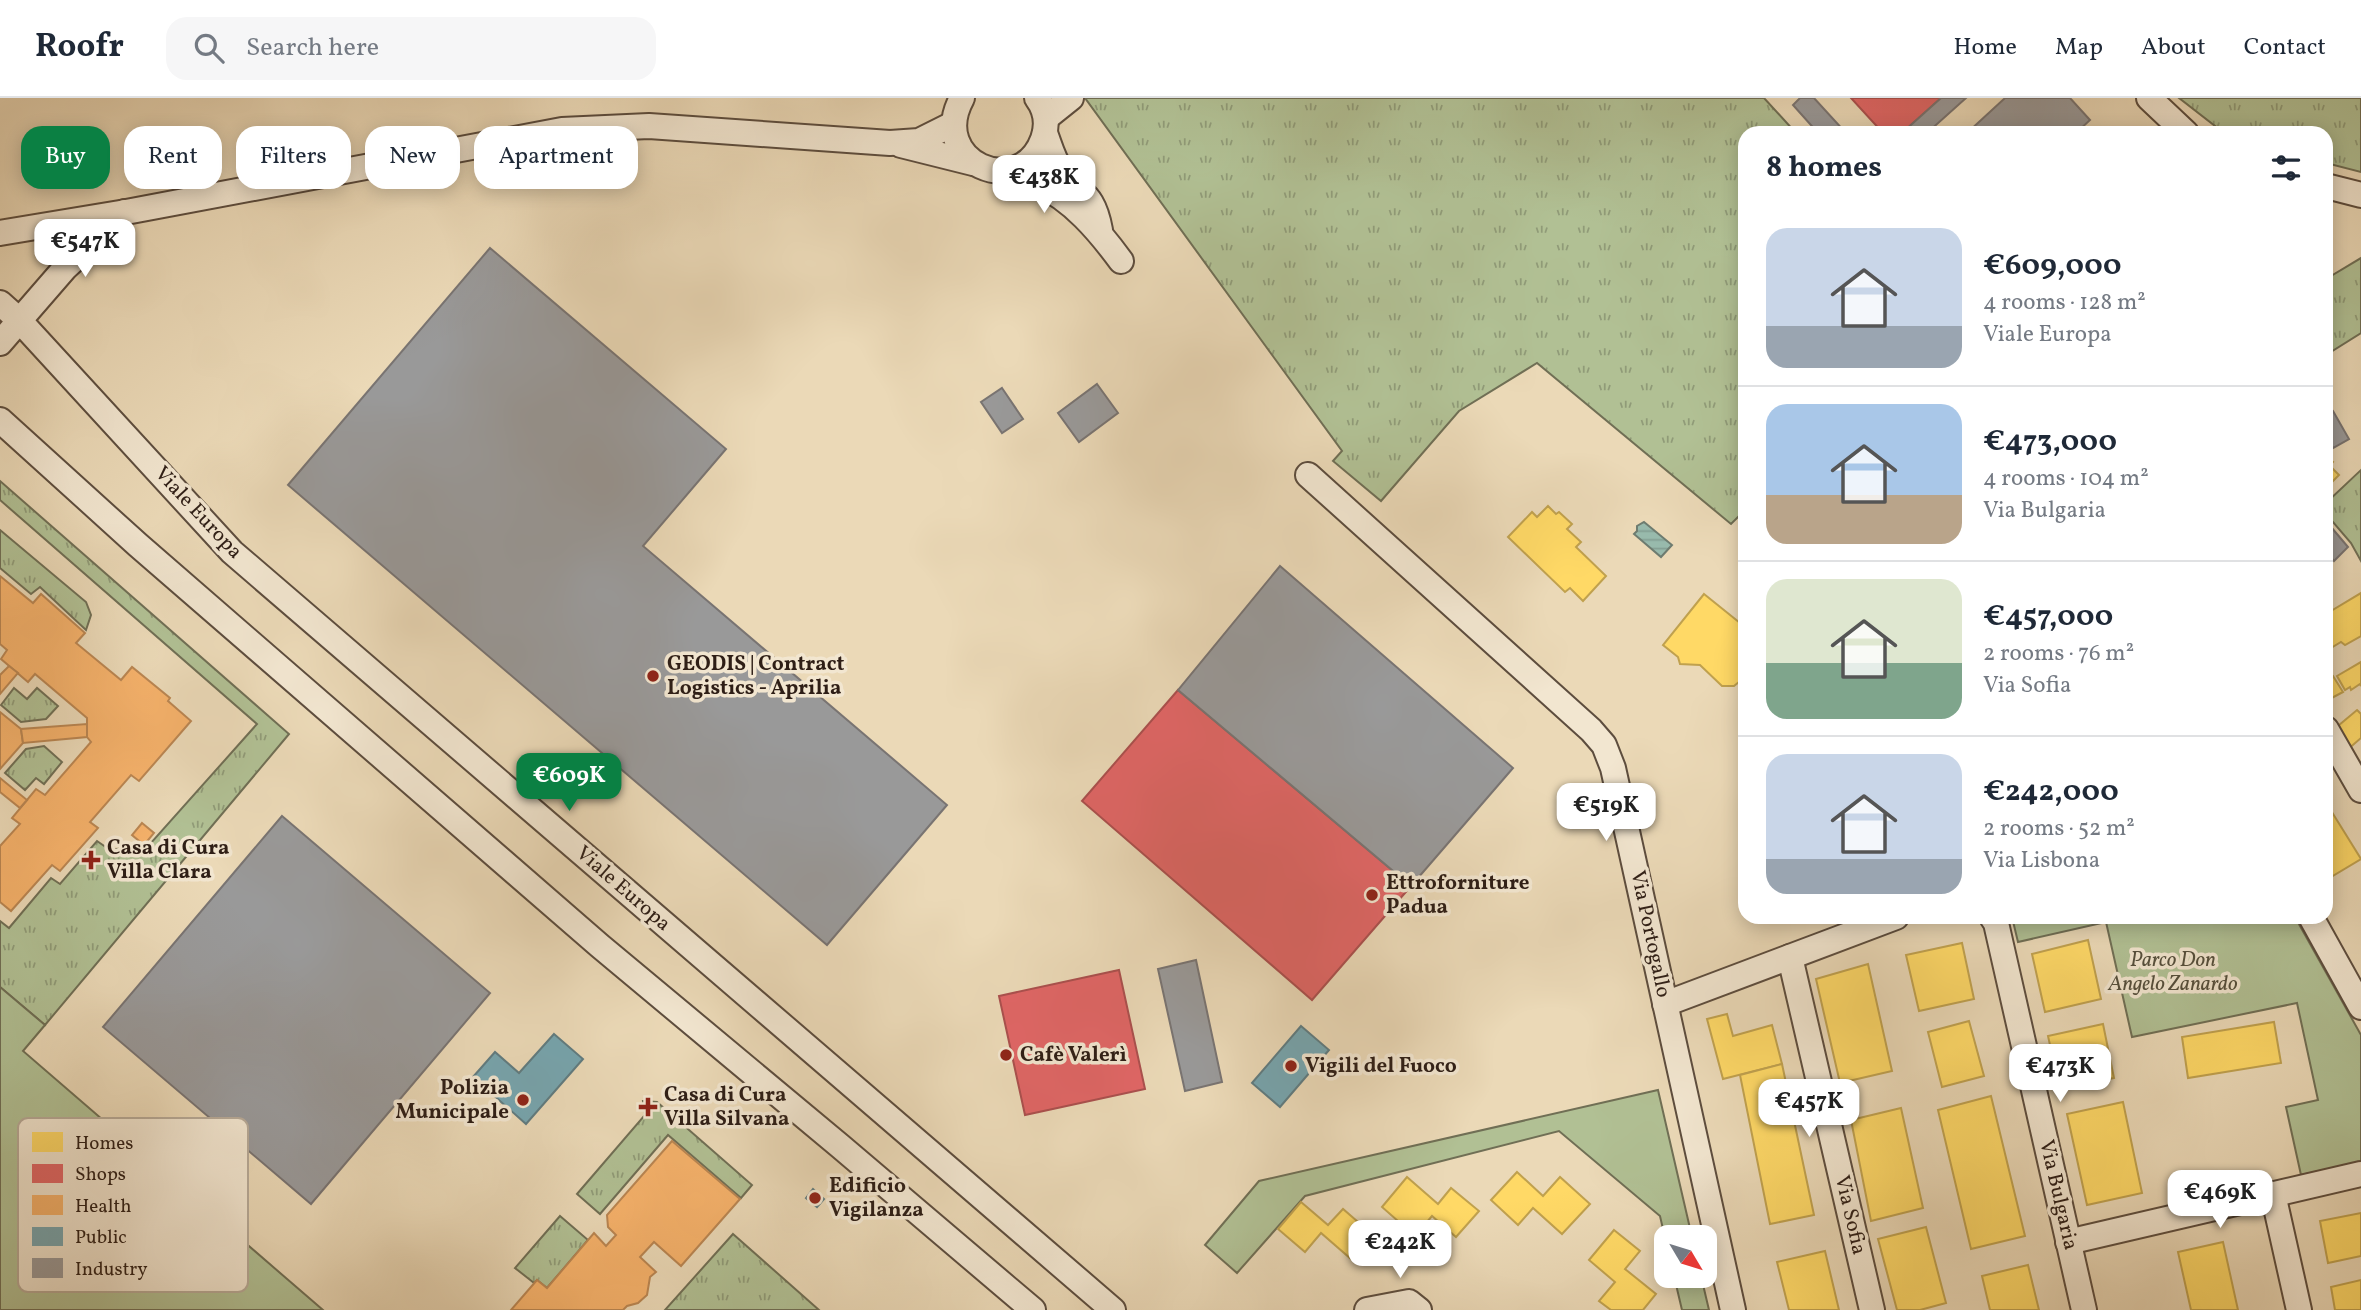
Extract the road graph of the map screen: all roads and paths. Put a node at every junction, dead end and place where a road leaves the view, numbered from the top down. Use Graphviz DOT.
graph roads {
  1 [pos="962,98"];
  2 [pos="1071,98"];
  3 [pos="2150,98"];
  4 [pos="1043,116"];
  5 [pos="953,124"];
  6 [pos="2179,126"];
  7 [pos="890,143"];
  8 [pos="973,163"];
  9 [pos="1002,171"];
  10 [pos="2333,188"];
  11 [pos="2361,195"];
  12 [pos="126,212"];
  13 [pos="1101,234"];
  14 [pos="5,236"];
  15 [pos="1121,261"];
  16 [pos="0,303"];
  17 [pos="19,320"];
  18 [pos="0,343"];
  19 [pos="0,420"];
  20 [pos="1308,475"];
  21 [pos="2333,741"];
  22 [pos="2361,790"];
  23 [pos="1877,924"];
  24 [pos="1994,924"];
  25 [pos="2315,924"];
  26 [pos="1790,957"];
  27 [pos="1665,1004"];
  28 [pos="2361,1007"];
  29 [pos="2361,1174"];
  30 [pos="2273,1195"];
  31 [pos="2068,1242"];
  32 [pos="1033,1310"];
  33 [pos="1113,1310"];
  34 [pos="1367,1310"];
  35 [pos="1419,1310"];
  36 [pos="1733,1310"];
  37 [pos="1872,1310"];
  38 [pos="2084,1310"];
  39 [pos="2299,1310"];
  1 -- 5 [label="street"];
  2 -- 4 [label="street"];
  3 -- 6 [label="street"];
  4 -- 9 [label="street"];
  4 -- 13 [label="street"];
  5 -- 7 [label="street"];
  5 -- 8 [label="street"];
  7 -- 8 [label="street"];
  7 -- 12 [label="street"];
  8 -- 9 [label="street"];
  9 -- 13 [label="street"];
  10 -- 11 [label="street"];
  12 -- 14 [label="street"];
  12 -- 17 [label="street"];
  13 -- 15 [label="street"];
  16 -- 17 [label="street, Viale Europa"];
  17 -- 18 [label="street"];
  17 -- 33 [label="street, Viale Europa"];
  19 -- 32 [label="street"];
  20 -- 27 [label="street, Via Portogallo"];
  21 -- 22 [label="street"];
  23 -- 26 [label="street"];
  24 -- 31 [label="street, Via Bulgaria"];
  25 -- 28 [label="street"];
  26 -- 27 [label="street"];
  26 -- 37 [label="street, Via Sofia"];
  27 -- 36 [label="street, Via Portogallo"];
  29 -- 30 [label="street"];
  30 -- 31 [label="street"];
  30 -- 39 [label="street"];
  31 -- 38 [label="street, Via Bulgaria"];
  34 -- 35 [label="street"];
}
